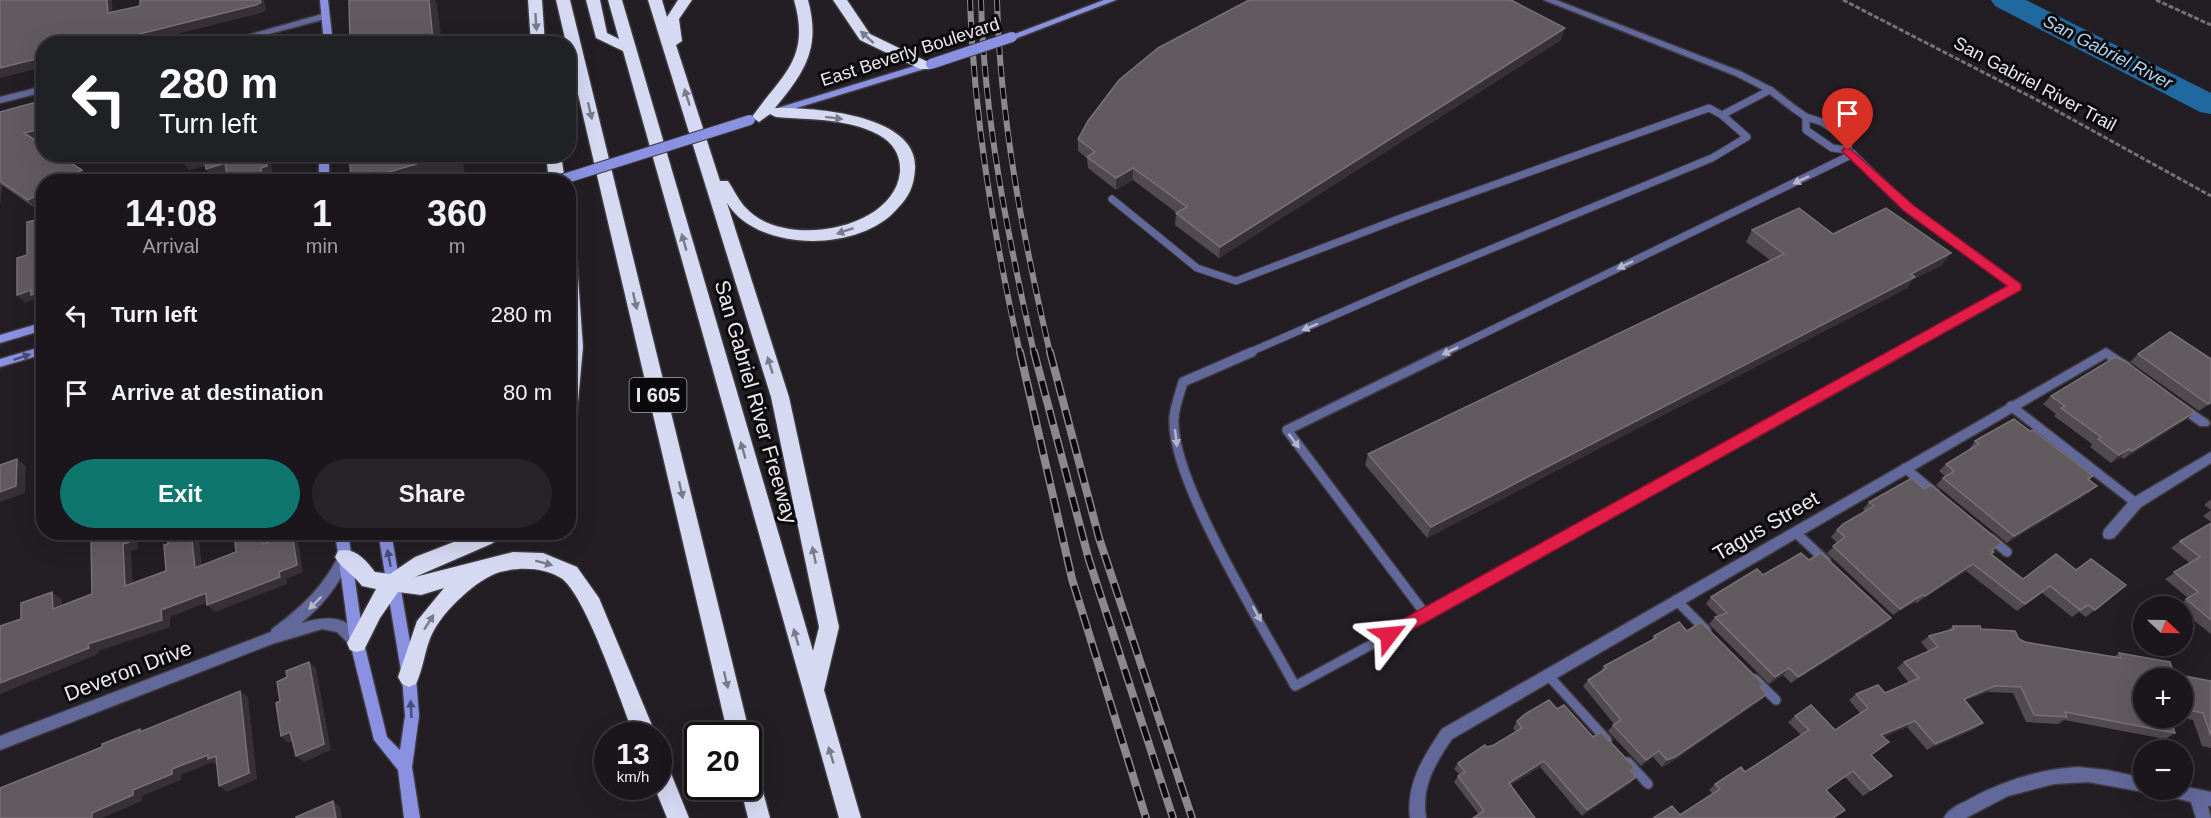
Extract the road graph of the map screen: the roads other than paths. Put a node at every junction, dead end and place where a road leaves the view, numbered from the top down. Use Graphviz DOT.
graph roads {
  1 [pos="324,0"];
  2 [pos="535,0"];
  3 [pos="563,0"];
  4 [pos="582,0"];
  5 [pos="593,0"];
  6 [pos="615,0"];
  7 [pos="655,0"];
  8 [pos="685,0"];
  9 [pos="801,0"];
  10 [pos="840,0"];
  11 [pos="1113,0"];
  12 [pos="1548,0"];
  13 [pos="326,16"];
  14 [pos="250,36"];
  15 [pos="328,36"];
  16 [pos="537,36"];
  17 [pos="584,46"];
  18 [pos="629,49"];
  19 [pos="928,65"];
  20 [pos="680,76"];
  21 [pos="1770,90"];
  22 [pos="36,91"];
  23 [pos="0,100"];
  24 [pos="1796,110"];
  25 [pos="776,112"];
  26 [pos="1722,115"];
  27 [pos="1806,117"];
  28 [pos="754,119"];
  29 [pos="1851,152"];
  30 [pos="707,158"];
  31 [pos="576,176"];
  32 [pos="1112,199"];
  33 [pos="36,328"];
  34 [pos="0,339"];
  35 [pos="36,352"];
  36 [pos="0,363"];
  37 [pos="2132,372"];
  38 [pos="2168,397"];
  39 [pos="2011,406"];
  40 [pos="2204,423"];
  41 [pos="2211,457"];
  42 [pos="1905,468"];
  43 [pos="2136,502"];
  44 [pos="1947,503"];
  45 [pos="1981,531"];
  46 [pos="1795,532"];
  47 [pos="2109,534"];
  48 [pos="342,540"];
  49 [pos="386,540"];
  50 [pos="483,540"];
  51 [pos="2007,552"];
  52 [pos="345,557"];
  53 [pos="486,566"];
  54 [pos="1837,571"];
  55 [pos="394,584"];
  56 [pos="1676,600"];
  57 [pos="1426,615"];
  58 [pos="271,638"];
  59 [pos="1718,642"];
  60 [pos="357,643"];
  61 [pos="1547,674"];
  62 [pos="1751,675"];
  63 [pos="409,677"];
  64 [pos="812,693"];
  65 [pos="1776,700"];
  66 [pos="640,722"];
  67 [pos="736,722"];
  68 [pos="0,743"];
  69 [pos="405,767"];
  70 [pos="2133,783"];
  71 [pos="1648,784"];
  72 [pos="2204,797"];
  73 [pos="671,800"];
  74 [pos="755,800"];
  75 [pos="848,816"];
  76 [pos="412,818"];
  77 [pos="678,818"];
  78 [pos="759,818"];
  79 [pos="1418,818"];
  80 [pos="1952,818"];
  81 [pos="2204,818"];
  1 -- 13 [label="main road"];
  2 -- 16 [label="highway, one-way"];
  3 -- 17 [label="highway, I 605"];
  4 -- 17 [label="highway"];
  5 -- 18 [label="highway"];
  6 -- 18 [label="highway, San Gabriel River Freeway"];
  7 -- 20 [label="highway"];
  8 -- 20 [label="highway"];
  9 -- 28 [label="highway"];
  19 -- 10 [label="highway, one-way"];
  11 -- 19 [label="main road, East Beverly Boulevard, bridge"];
  12 -- 21 [label="street"];
  13 -- 14 [label="street"];
  13 -- 15 [label="main road"];
  17 -- 67 [label="highway, I 605, one-way"];
  64 -- 18 [label="highway, San Gabriel River Freeway, one-way"];
  19 -- 25 [label="main road, East Beverly Boulevard"];
  30 -- 20 [label="highway, one-way"];
  21 -- 24 [label="street"];
  21 -- 26 [label="lane"];
  22 -- 23 [label="street"];
  24 -- 27 [label="lane"];
  25 -- 28 [label="main road, East Beverly Boulevard"];
  25 -- 30 [label="highway, one-way"];
  26 -- 32 [label="lane"];
  26 -- 57 [label="lane, one-way"];
  27 -- 29 [label="lane"];
  27 -- 29 [label="lane"];
  28 -- 31 [label="main road, East Beverly Boulevard, bridge"];
  29 -- 57 [label="lane, one-way"];
  29 -- 57 [label="lane"];
  64 -- 30 [label="highway, one-way"];
  33 -- 34 [label="main road"];
  36 -- 35 [label="main road, one-way"];
  37 -- 39 [label="street, Tagus Street"];
  38 -- 40 [label="street"];
  39 -- 42 [label="street, Tagus Street"];
  39 -- 43 [label="lane"];
  41 -- 43 [label="street"];
  42 -- 44 [label="lane"];
  42 -- 46 [label="street, Tagus Street"];
  43 -- 47 [label="street"];
  45 -- 51 [label="lane"];
  46 -- 54 [label="lane"];
  46 -- 56 [label="street, Tagus Street"];
  48 -- 52 [label="main road"];
  55 -- 49 [label="main road, one-way"];
  50 -- 55 [label="highway"];
  52 -- 55 [label="highway"];
  52 -- 58 [label="street, Deveron Drive, one-way"];
  52 -- 60 [label="main road"];
  53 -- 55 [label="highway"];
  63 -- 53 [label="highway, one-way"];
  53 -- 66 [label="highway, one-way"];
  55 -- 60 [label="highway"];
  55 -- 63 [label="main road"];
  56 -- 59 [label="lane"];
  56 -- 61 [label="street, Tagus Street"];
  58 -- 60 [label="street, Deveron Drive"];
  58 -- 68 [label="street, Deveron Drive"];
  60 -- 69 [label="main road"];
  61 -- 71 [label="lane"];
  61 -- 79 [label="street, Tagus Street"];
  62 -- 65 [label="lane"];
  69 -- 63 [label="main road, one-way"];
  75 -- 64 [label="highway, San Gabriel River Freeway, one-way"];
  69 -- 76 [label="main road"];
  70 -- 80 [label="street"];
  72 -- 81 [label="street"];
  73 -- 77 [label="highway"];
  74 -- 78 [label="highway"];
}
